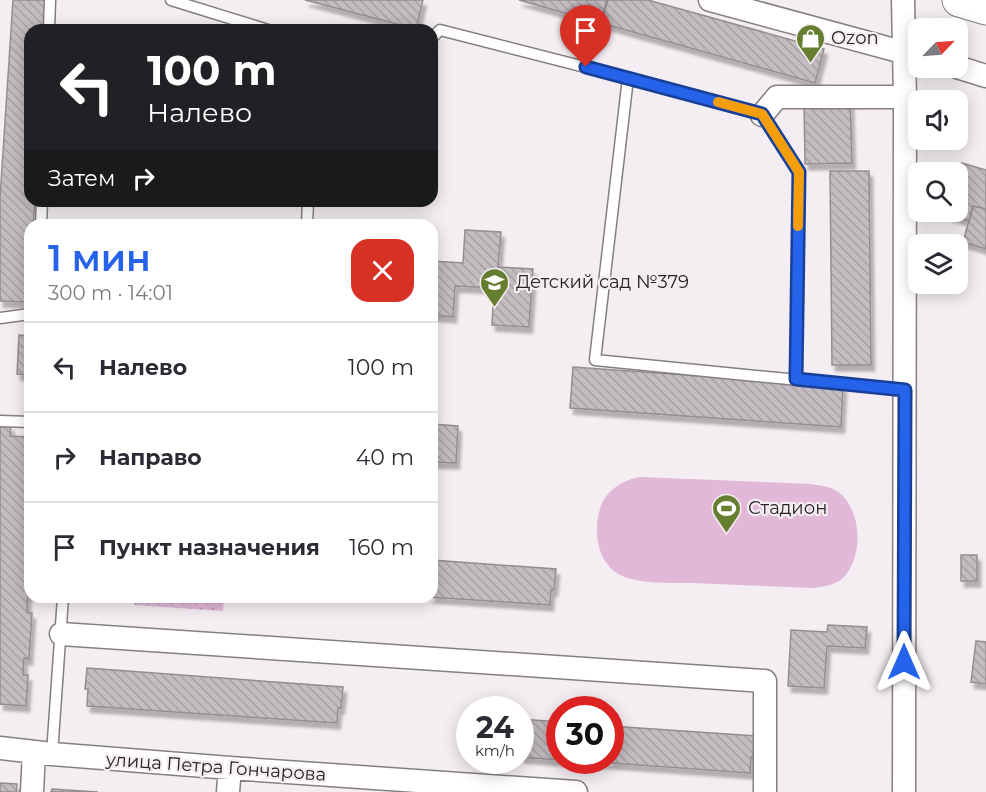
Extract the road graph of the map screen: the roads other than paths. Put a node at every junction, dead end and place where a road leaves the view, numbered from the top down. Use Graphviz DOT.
graph roads {
  1 [pos="50,0"];
  2 [pos="171,0"];
  3 [pos="710,0"];
  4 [pos="903,0"];
  5 [pos="959,0"];
  6 [pos="986,8"];
  7 [pos="49,24"];
  8 [pos="249,24"];
  9 [pos="438,32"];
  10 [pos="908,34"];
  11 [pos="908,53"];
  12 [pos="968,70"];
  13 [pos="908,76"];
  14 [pos="986,76"];
  15 [pos="628,78"];
  16 [pos="905,97"];
  17 [pos="762,114"];
  18 [pos="24,315"];
  19 [pos="0,318"];
  20 [pos="796,379"];
  21 [pos="905,390"];
  22 [pos="0,420"];
  23 [pos="24,422"];
  24 [pos="63,603"];
  25 [pos="61,634"];
  26 [pos="0,748"];
  27 [pos="43,753"];
  28 [pos="230,768"];
  29 [pos="32,792"];
  30 [pos="228,792"];
  31 [pos="570,792"];
  32 [pos="576,792"];
  33 [pos="765,792"];
  34 [pos="904,792"];
  1 -- 7 [label="lane"];
  2 -- 8 [label="lane"];
  3 -- 11 [label="street"];
  4 -- 10 [label="street"];
  5 -- 6 [label="highway"];
  9 -- 15 [label="lane"];
  12 -- 14 [label="street"];
  13 -- 16 [label="street"];
  15 -- 17 [label="lane"];
  15 -- 20 [label="lane"];
  16 -- 17 [label="street"];
  16 -- 21 [label="street"];
  17 -- 20 [label="lane"];
  18 -- 19 [label="lane"];
  20 -- 21 [label="lane"];
  21 -- 34 [label="street"];
  22 -- 23 [label="lane"];
  24 -- 25 [label="lane"];
  25 -- 27 [label="lane"];
  25 -- 33 [label="street"];
  26 -- 27 [label="street, улица Петра Гончарова"];
  27 -- 28 [label="street, улица Петра Гончарова"];
  27 -- 29 [label="street"];
  28 -- 30 [label="street"];
  28 -- 31 [label="street, улица Петра Гончарова"];
  31 -- 32 [label="street, улица Петра Гончарова"];
}
